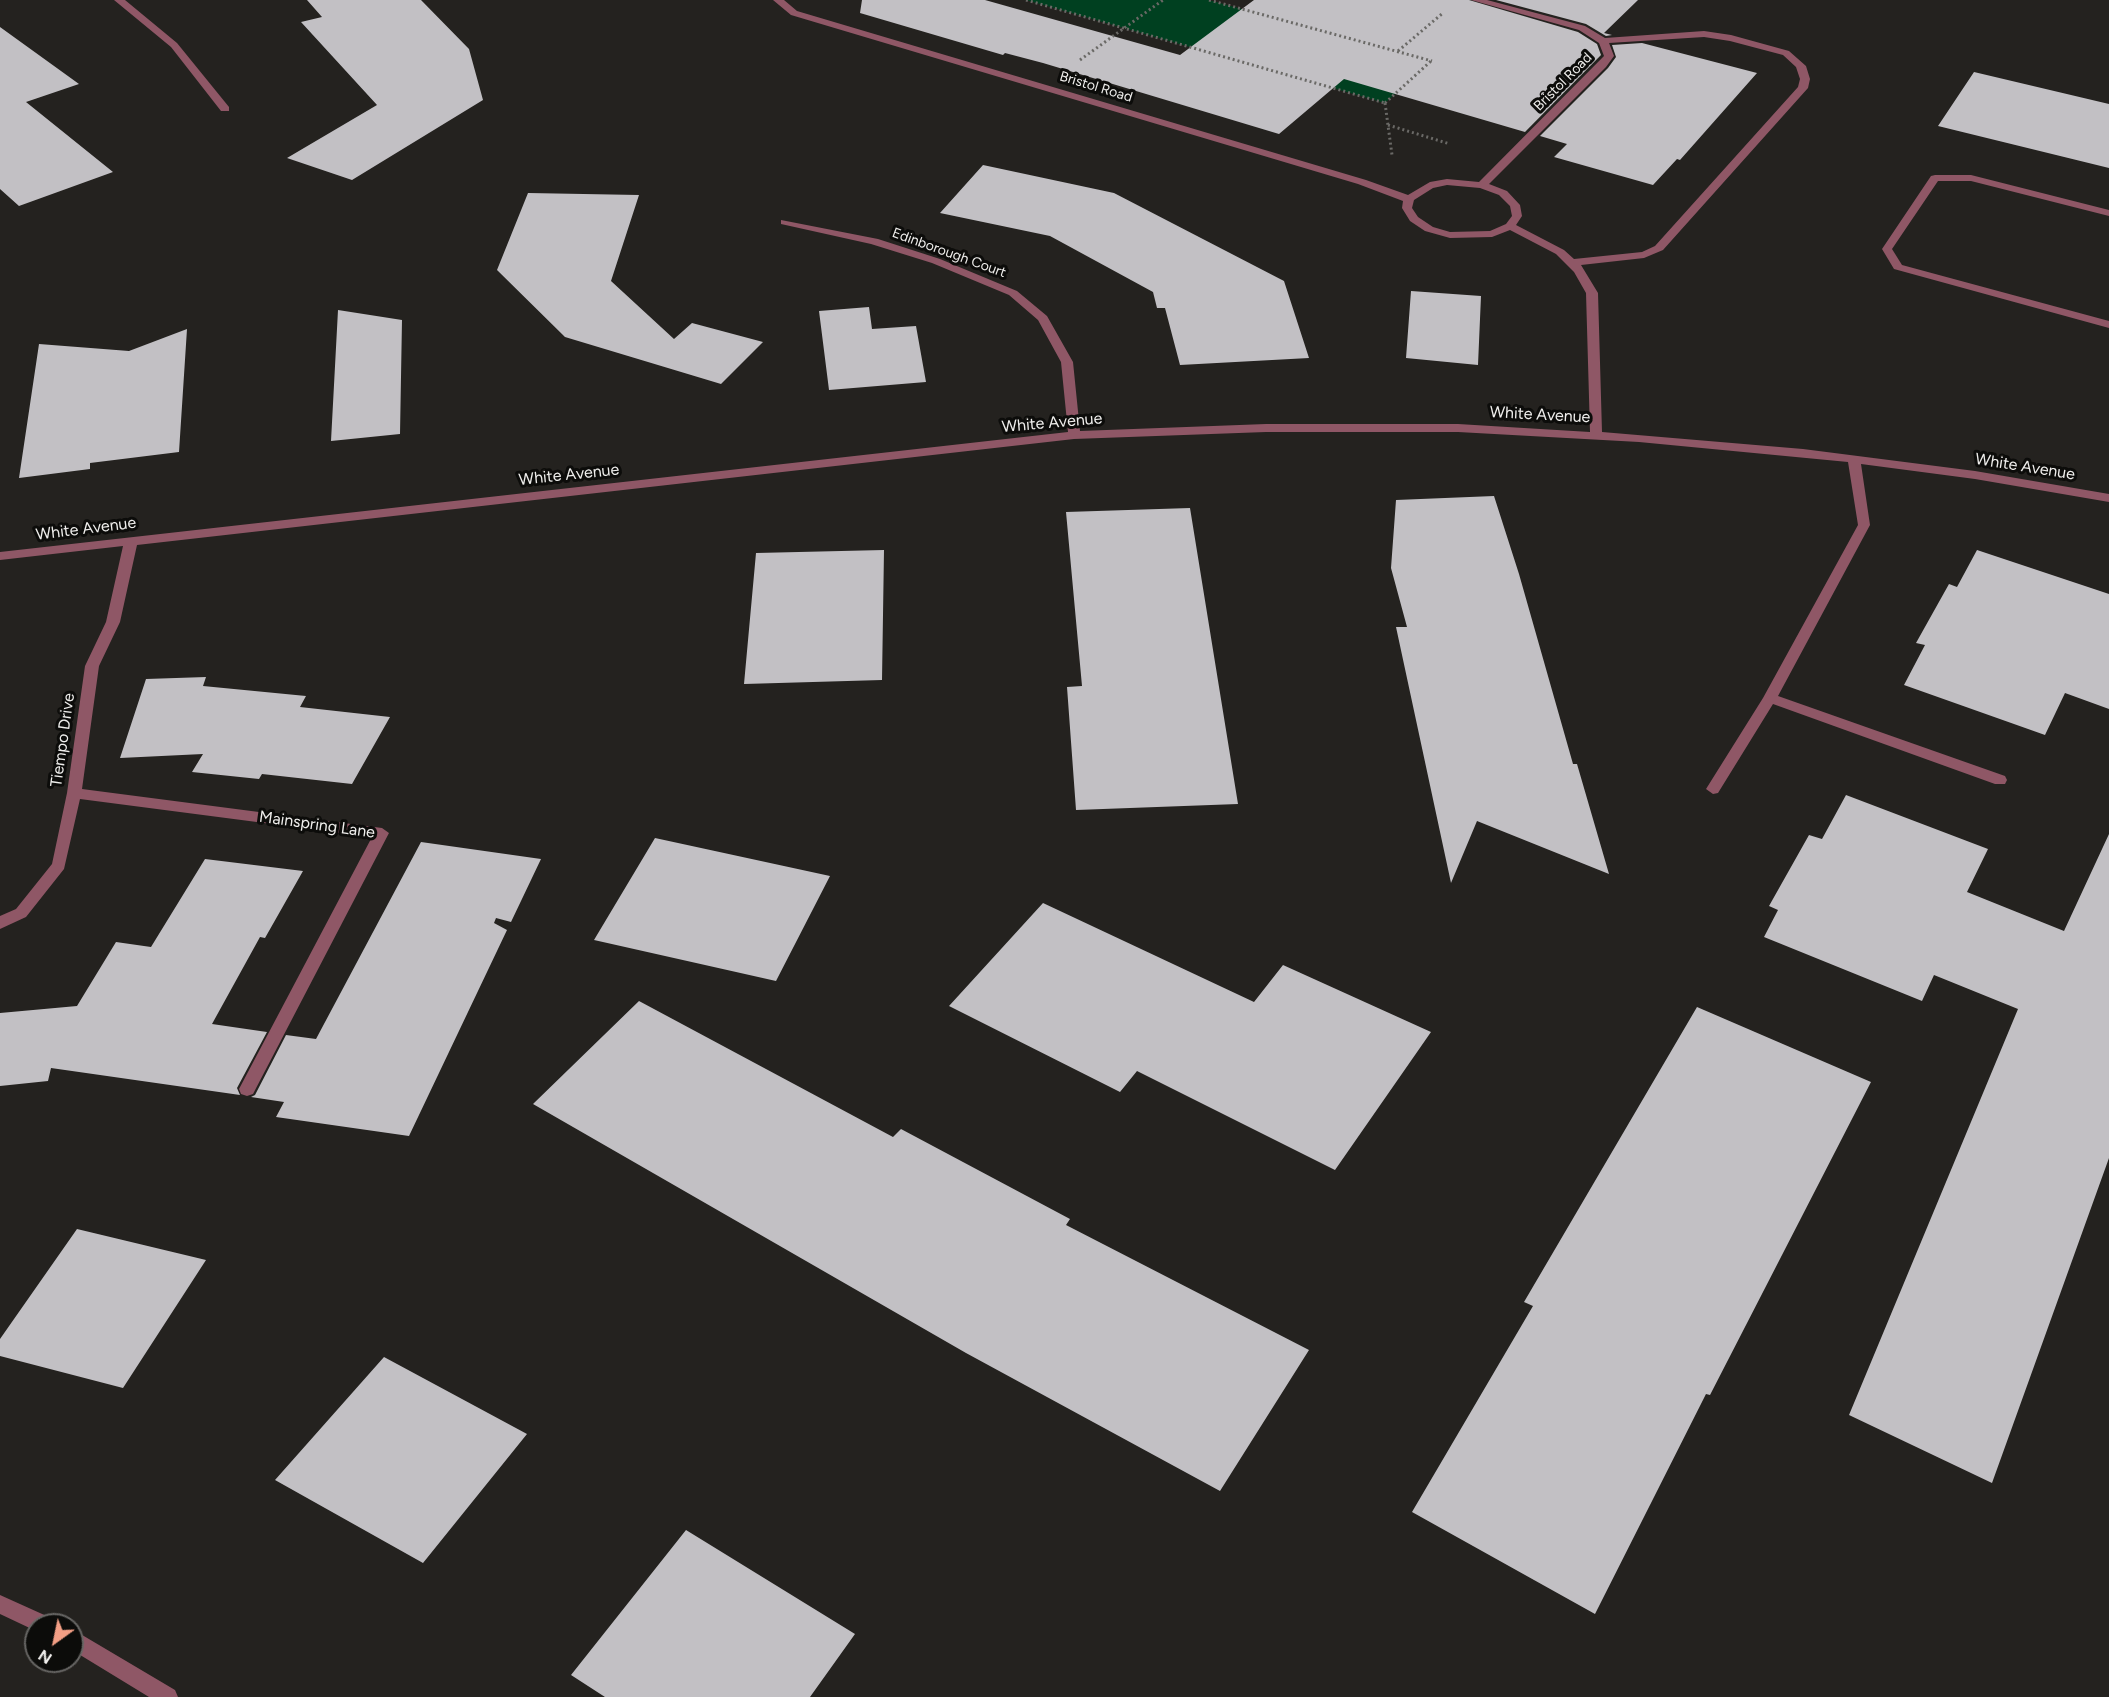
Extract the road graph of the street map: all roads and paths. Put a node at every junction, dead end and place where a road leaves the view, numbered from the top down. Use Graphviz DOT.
graph roads {
  1 [pos="119,0"];
  2 [pos="778,0"];
  3 [pos="1026,0"];
  4 [pos="1163,0"];
  5 [pos="1209,0"];
  6 [pos="1476,0"];
  7 [pos="1445,11"];
  8 [pos="1124,28"];
  9 [pos="1603,41"];
  10 [pos="1398,52"];
  11 [pos="1043,87"];
  12 [pos="1385,103"];
  13 [pos="225,109"];
  14 [pos="1482,185"];
  15 [pos="1418,191"];
  16 [pos="1409,199"];
  17 [pos="2109,213"];
  18 [pos="785,222"];
  19 [pos="1510,226"];
  20 [pos="1572,263"];
  21 [pos="2109,325"];
  22 [pos="1074,435"];
  23 [pos="1596,435"];
  24 [pos="1854,460"];
  25 [pos="2109,498"];
  26 [pos="131,541"];
  27 [pos="0,556"];
  28 [pos="1770,698"];
  29 [pos="2000,780"];
  30 [pos="1713,789"];
  31 [pos="74,793"];
  32 [pos="0,923"];
  33 [pos="247,1089"];
  34 [pos="0,1604"];
  35 [pos="24,1615"];
  36 [pos="84,1646"];
  37 [pos="168,1697"];
  1 -- 13 [label="street"];
  2 -- 11 [label="street, Bristol Road"];
  3 -- 8 [label="path"];
  4 -- 8 [label="path"];
  5 -- 10 [label="path"];
  6 -- 9 [label="street, Bristol Road"];
  7 -- 10 [label="path"];
  8 -- 11 [label="path"];
  8 -- 12 [label="path"];
  9 -- 14 [label="street, Bristol Road"];
  9 -- 20 [label="street"];
  10 -- 12 [label="path"];
  11 -- 16 [label="street, Bristol Road"];
  12 -- 15 [label="path"];
  14 -- 15 [label="street"];
  14 -- 19 [label="street"];
  15 -- 16 [label="street"];
  16 -- 19 [label="street"];
  17 -- 21 [label="street"];
  18 -- 22 [label="street, Edinborough Court"];
  19 -- 20 [label="street"];
  20 -- 23 [label="street"];
  22 -- 23 [label="street, White Avenue"];
  22 -- 26 [label="street, White Avenue"];
  23 -- 24 [label="street, White Avenue"];
  24 -- 25 [label="street, White Avenue"];
  24 -- 28 [label="street"];
  26 -- 27 [label="street, White Avenue"];
  26 -- 31 [label="street, Tiempo Drive"];
  28 -- 29 [label="street"];
  28 -- 30 [label="street"];
  31 -- 32 [label="street, Tiempo Drive"];
  31 -- 33 [label="street, Mainspring Lane"];
  34 -- 35 [label="street"];
  36 -- 37 [label="street"];
}
